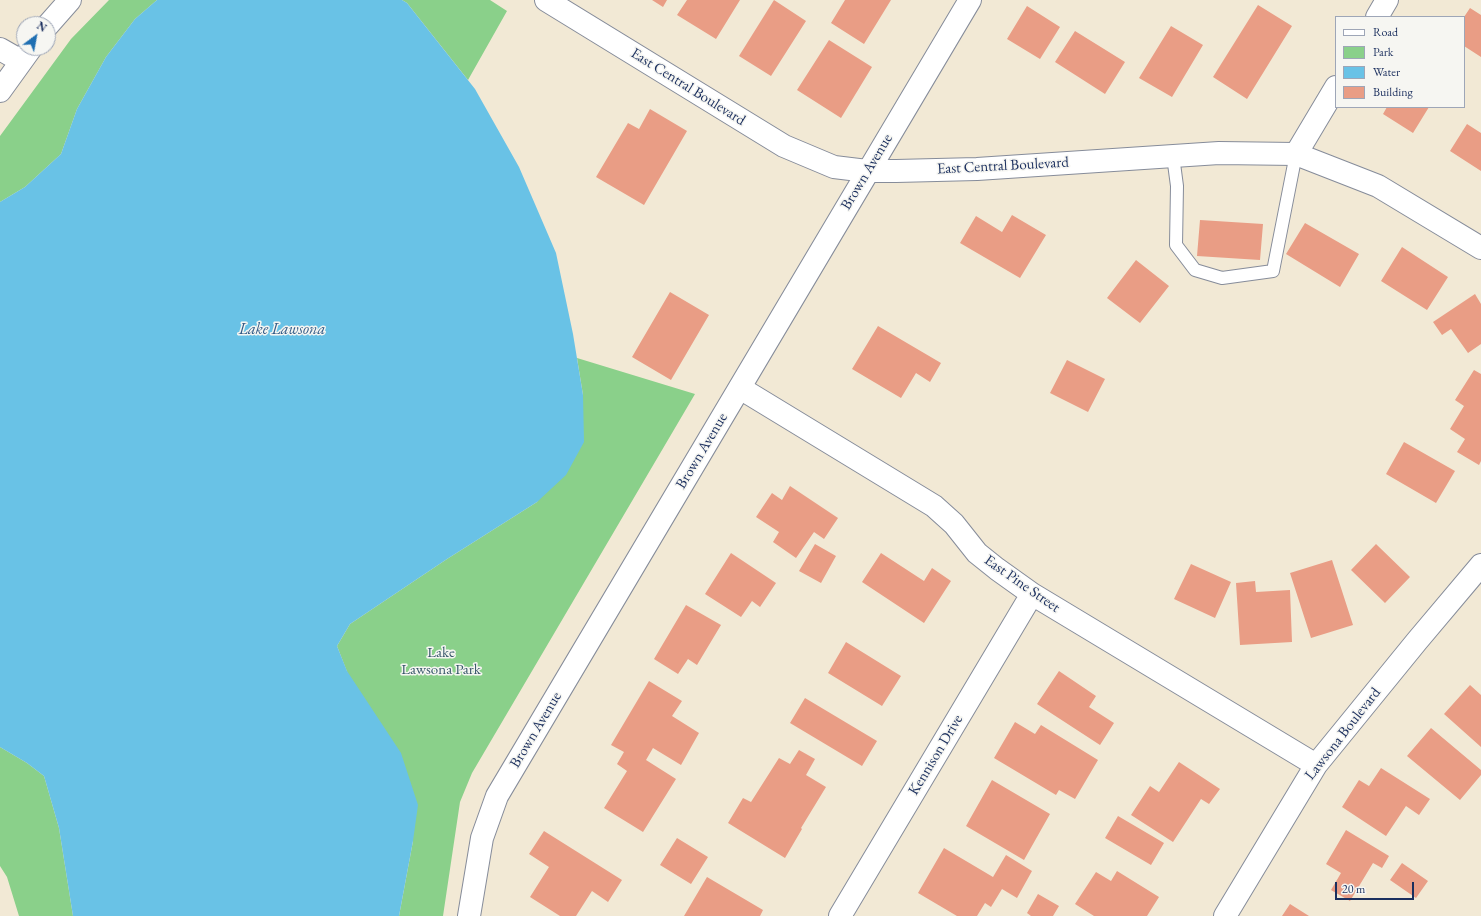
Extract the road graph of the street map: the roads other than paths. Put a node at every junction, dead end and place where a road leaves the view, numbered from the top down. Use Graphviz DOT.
graph roads {
  1 [pos="70,0"];
  2 [pos="546,0"];
  3 [pos="970,0"];
  4 [pos="1387,0"];
  5 [pos="1378,16"];
  6 [pos="56,17"];
  7 [pos="0,49"];
  8 [pos="16,53"];
  9 [pos="25,56"];
  10 [pos="1335,89"];
  11 [pos="0,91"];
  12 [pos="1296,154"];
  13 [pos="1173,156"];
  14 [pos="867,171"];
  15 [pos="1481,248"];
  16 [pos="740,388"];
  17 [pos="1481,565"];
  18 [pos="1032,594"];
  19 [pos="1316,765"];
  20 [pos="472,914"];
  21 [pos="840,916"];
  22 [pos="1225,916"];
  1 -- 6 [label="street"];
  2 -- 14 [label="street, East Central Boulevard"];
  3 -- 14 [label="street, Brown Avenue"];
  4 -- 5 [label="street"];
  7 -- 8 [label="street"];
  9 -- 11 [label="street"];
  10 -- 12 [label="street"];
  12 -- 13 [label="street, East Central Boulevard"];
  12 -- 13 [label="lane"];
  12 -- 15 [label="street, East Central Boulevard"];
  13 -- 14 [label="street, East Central Boulevard"];
  14 -- 16 [label="street, Brown Avenue"];
  16 -- 18 [label="street, East Pine Street"];
  16 -- 20 [label="street, Brown Avenue"];
  17 -- 19 [label="street, Lawsona Boulevard"];
  18 -- 19 [label="street, East Pine Street"];
  18 -- 21 [label="street, Kennison Drive"];
  19 -- 22 [label="street, Lawsona Boulevard"];
}
